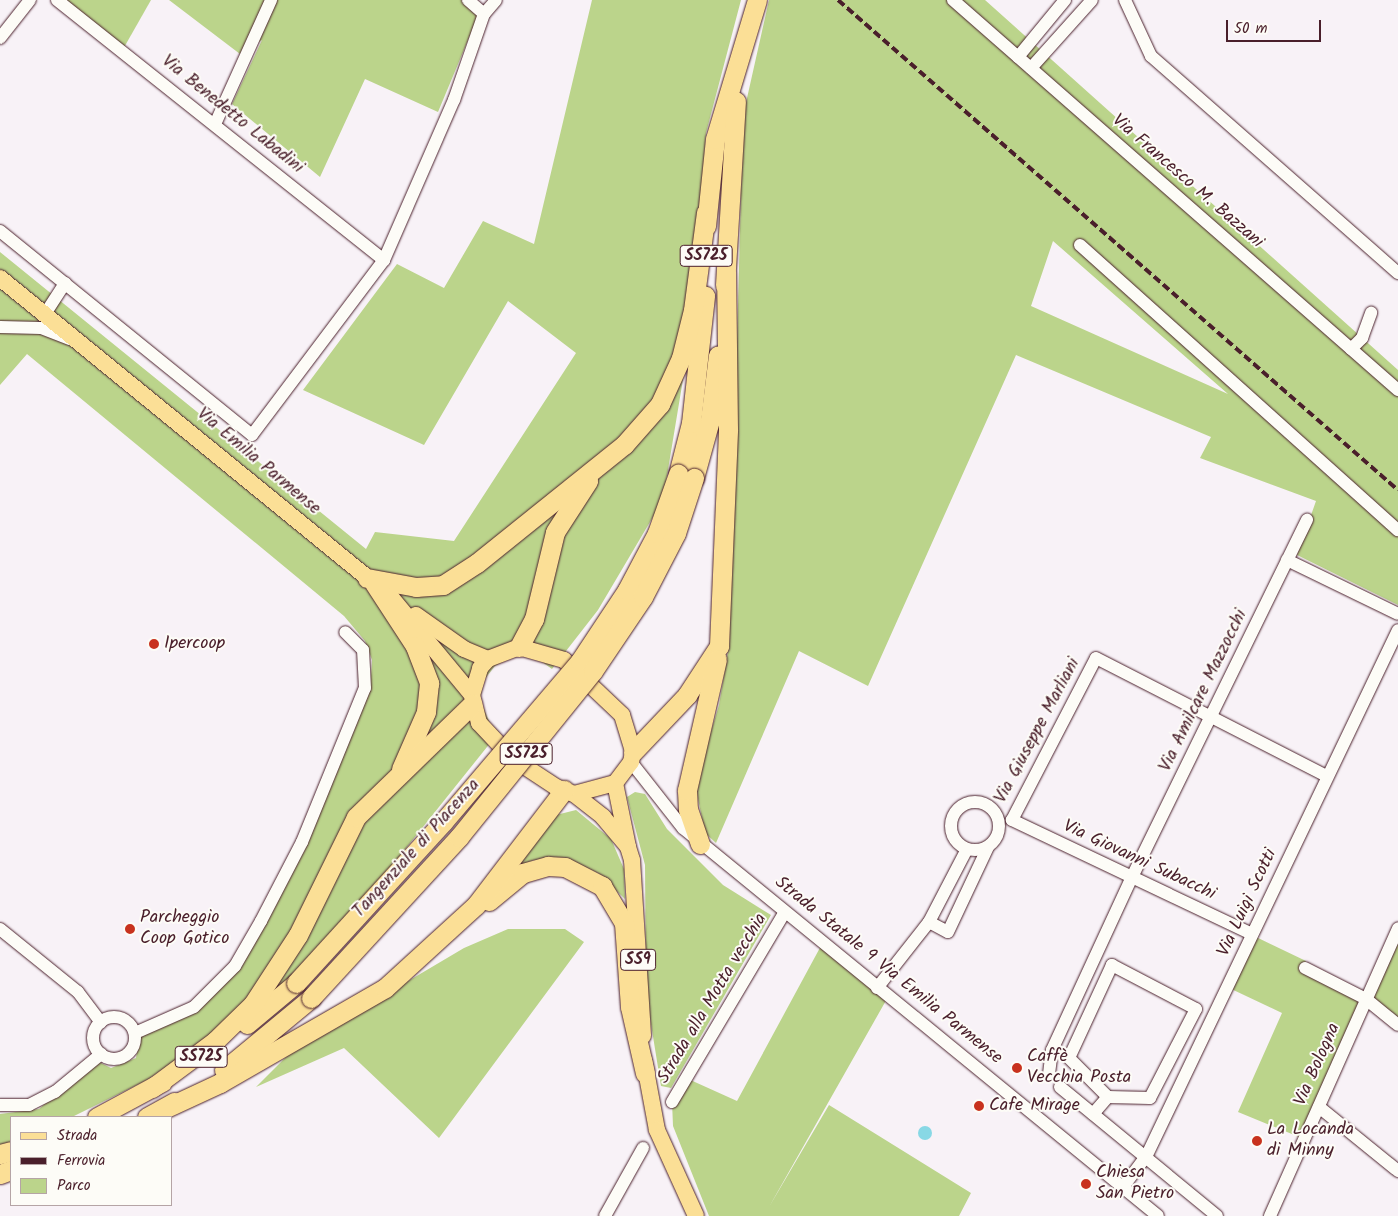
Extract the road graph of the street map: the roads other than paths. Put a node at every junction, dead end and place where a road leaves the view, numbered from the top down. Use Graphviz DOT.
graph roads {
  1 [pos="30,0"];
  2 [pos="57,0"];
  3 [pos="271,0"];
  4 [pos="468,0"];
  5 [pos="496,0"];
  6 [pos="953,0"];
  7 [pos="1065,0"];
  8 [pos="1092,0"];
  9 [pos="1125,0"];
  10 [pos="755,7"];
  11 [pos="484,14"];
  12 [pos="0,38"];
  13 [pos="745,40"];
  14 [pos="1018,57"];
  15 [pos="1031,68"];
  16 [pos="216,122"];
  17 [pos="706,213"];
  18 [pos="0,231"];
  19 [pos="1080,245"];
  20 [pos="384,260"];
  21 [pos="726,272"];
  22 [pos="1398,273"];
  23 [pos="0,278"];
  24 [pos="65,283"];
  25 [pos="1371,313"];
  26 [pos="45,314"];
  27 [pos="0,327"];
  28 [pos="78,341"];
  29 [pos="1351,350"];
  30 [pos="1398,390"];
  31 [pos="599,466"];
  32 [pos="686,476"];
  33 [pos="1307,520"];
  34 [pos="1398,530"];
  35 [pos="1287,560"];
  36 [pos="371,580"];
  37 [pos="391,597"];
  38 [pos="1398,614"];
  39 [pos="1398,630"];
  40 [pos="346,632"];
  41 [pos="719,646"];
  42 [pos="519,647"];
  43 [pos="488,659"];
  44 [pos="472,699"];
  45 [pos="1212,716"];
  46 [pos="632,757"];
  47 [pos="398,776"];
  48 [pos="1327,776"];
  49 [pos="615,783"];
  50 [pos="569,792"];
  51 [pos="1012,820"];
  52 [pos="700,844"];
  53 [pos="628,847"];
  54 [pos="988,847"];
  55 [pos="967,849"];
  56 [pos="1132,877"];
  57 [pos="784,913"];
  58 [pos="930,922"];
  59 [pos="1398,928"];
  60 [pos="0,929"];
  61 [pos="452,931"];
  62 [pos="1252,934"];
  63 [pos="1305,968"];
  64 [pos="876,988"];
  65 [pos="1366,999"];
  66 [pos="101,1022"];
  67 [pos="1398,1025"];
  68 [pos="135,1033"];
  69 [pos="101,1054"];
  70 [pos="645,1074"];
  71 [pos="1050,1074"];
  72 [pos="1060,1087"];
  73 [pos="152,1088"];
  74 [pos="1108,1097"];
  75 [pos="672,1102"];
  76 [pos="0,1105"];
  77 [pos="1319,1107"];
  78 [pos="164,1109"];
  79 [pos="1093,1114"];
  80 [pos="99,1116"];
  81 [pos="148,1116"];
  82 [pos="643,1148"];
  83 [pos="1146,1157"];
  84 [pos="1398,1171"];
  85 [pos="1123,1187"];
  86 [pos="605,1216"];
  87 [pos="696,1216"];
  88 [pos="1158,1216"];
  89 [pos="1217,1216"];
  90 [pos="1270,1216"];
  1 -- 12 [label="street"];
  2 -- 16 [label="street, Via Benedetto Labadini"];
  3 -- 16 [label="street"];
  4 -- 11 [label="street"];
  5 -- 11 [label="street"];
  6 -- 14 [label="street, Via Francesco M. Bazzani"];
  7 -- 14 [label="street"];
  8 -- 15 [label="street"];
  9 -- 22 [label="street"];
  10 -- 13 [label="highway, Tangenziale di Piacenza"];
  11 -- 20 [label="street"];
  13 -- 17 [label="highway, Tangenziale di Piacenza / SS725"];
  13 -- 21 [label="highway, Tangenziale di Piacenza / SS725"];
  14 -- 15 [label="street, Via Francesco M. Bazzani"];
  15 -- 29 [label="street, Via Francesco M. Bazzani"];
  16 -- 20 [label="street, Via Benedetto Labadini"];
  17 -- 31 [label="highway"];
  17 -- 32 [label="highway, Tangenziale di Piacenza / SS725"];
  18 -- 24 [label="street, Via Emilia Parmense"];
  19 -- 34 [label="street"];
  20 -- 24 [label="street, Via Emilia Parmense"];
  21 -- 32 [label="highway, Tangenziale di Piacenza / SS725"];
  21 -- 41 [label="highway"];
  23 -- 26 [label="main road, Via Emilia Parmense"];
  24 -- 26 [label="street"];
  25 -- 29 [label="street"];
  26 -- 28 [label="main road, Via Emilia Parmense"];
  27 -- 28 [label="street"];
  28 -- 36 [label="main road, Via Emilia Parmense"];
  29 -- 30 [label="street, Via Francesco M. Bazzani"];
  31 -- 36 [label="highway"];
  31 -- 42 [label="highway"];
  32 -- 73 [label="highway, Tangenziale di Piacenza / SS725, bridge"];
  32 -- 78 [label="highway, Tangenziale di Piacenza / SS725, bridge"];
  33 -- 35 [label="street, Via Amilcare Mazzocchi"];
  35 -- 38 [label="street"];
  35 -- 45 [label="street, Via Amilcare Mazzocchi"];
  36 -- 37 [label="main road, Via Emilia Parmense"];
  36 -- 47 [label="highway"];
  37 -- 43 [label="main road"];
  37 -- 44 [label="main road, Via Emilia Parmense"];
  39 -- 48 [label="street, Via Luigi Scotti"];
  40 -- 68 [label="street"];
  41 -- 46 [label="highway"];
  41 -- 52 [label="highway"];
  42 -- 43 [label="main road"];
  42 -- 46 [label="main road, Strada Statale 9 Via Emilia Parmense"];
  43 -- 44 [label="main road"];
  44 -- 47 [label="highway"];
  44 -- 50 [label="main road"];
  45 -- 48 [label="street"];
  45 -- 51 [label="street, Via Giuseppe Marliani"];
  45 -- 56 [label="street, Via Amilcare Mazzocchi"];
  46 -- 49 [label="main road"];
  46 -- 52 [label="street, Strada Statale 9 Via Emilia Parmense"];
  47 -- 73 [label="highway"];
  48 -- 62 [label="street, Via Luigi Scotti"];
  49 -- 50 [label="main road"];
  49 -- 53 [label="main road"];
  50 -- 53 [label="main road"];
  50 -- 61 [label="highway"];
  51 -- 56 [label="street, Via Giovanni Subacchi"];
  52 -- 57 [label="street, Strada Statale 9 Via Emilia Parmense"];
  53 -- 70 [label="main road, SS9"];
  54 -- 55 [label="street"];
  54 -- 55 [label="street"];
  54 -- 58 [label="street"];
  55 -- 58 [label="street"];
  56 -- 62 [label="street, Via Giovanni Subacchi"];
  56 -- 71 [label="street, Via Amilcare Mazzocchi"];
  57 -- 64 [label="street, Strada Statale 9 Via Emilia Parmense"];
  57 -- 75 [label="street, Strada alla Motta vecchia"];
  58 -- 64 [label="street"];
  59 -- 65 [label="street, Via Bologna"];
  60 -- 66 [label="street"];
  61 -- 70 [label="highway"];
  61 -- 78 [label="highway"];
  62 -- 83 [label="street, Via Luigi Scotti"];
  63 -- 65 [label="street"];
  64 -- 85 [label="street, Strada Statale 9 Via Emilia Parmense"];
  65 -- 67 [label="street"];
  65 -- 77 [label="street, Via Bologna"];
  66 -- 68 [label="street"];
  66 -- 69 [label="street"];
  68 -- 69 [label="street"];
  69 -- 76 [label="street"];
  70 -- 87 [label="main road, SS9"];
  72 -- 79 [label="street"];
  73 -- 80 [label="highway, Tangenziale di Piacenza / SS725"];
  74 -- 74 [label="street"];
  74 -- 79 [label="street"];
  77 -- 84 [label="street"];
  77 -- 90 [label="street, Via Bologna"];
  78 -- 81 [label="highway, Tangenziale di Piacenza / SS725"];
  79 -- 83 [label="street"];
  82 -- 86 [label="street"];
  83 -- 85 [label="street, Via Luigi Scotti"];
  83 -- 89 [label="street"];
  85 -- 88 [label="street, Strada Statale 9 Via Emilia Parmense"];
}
